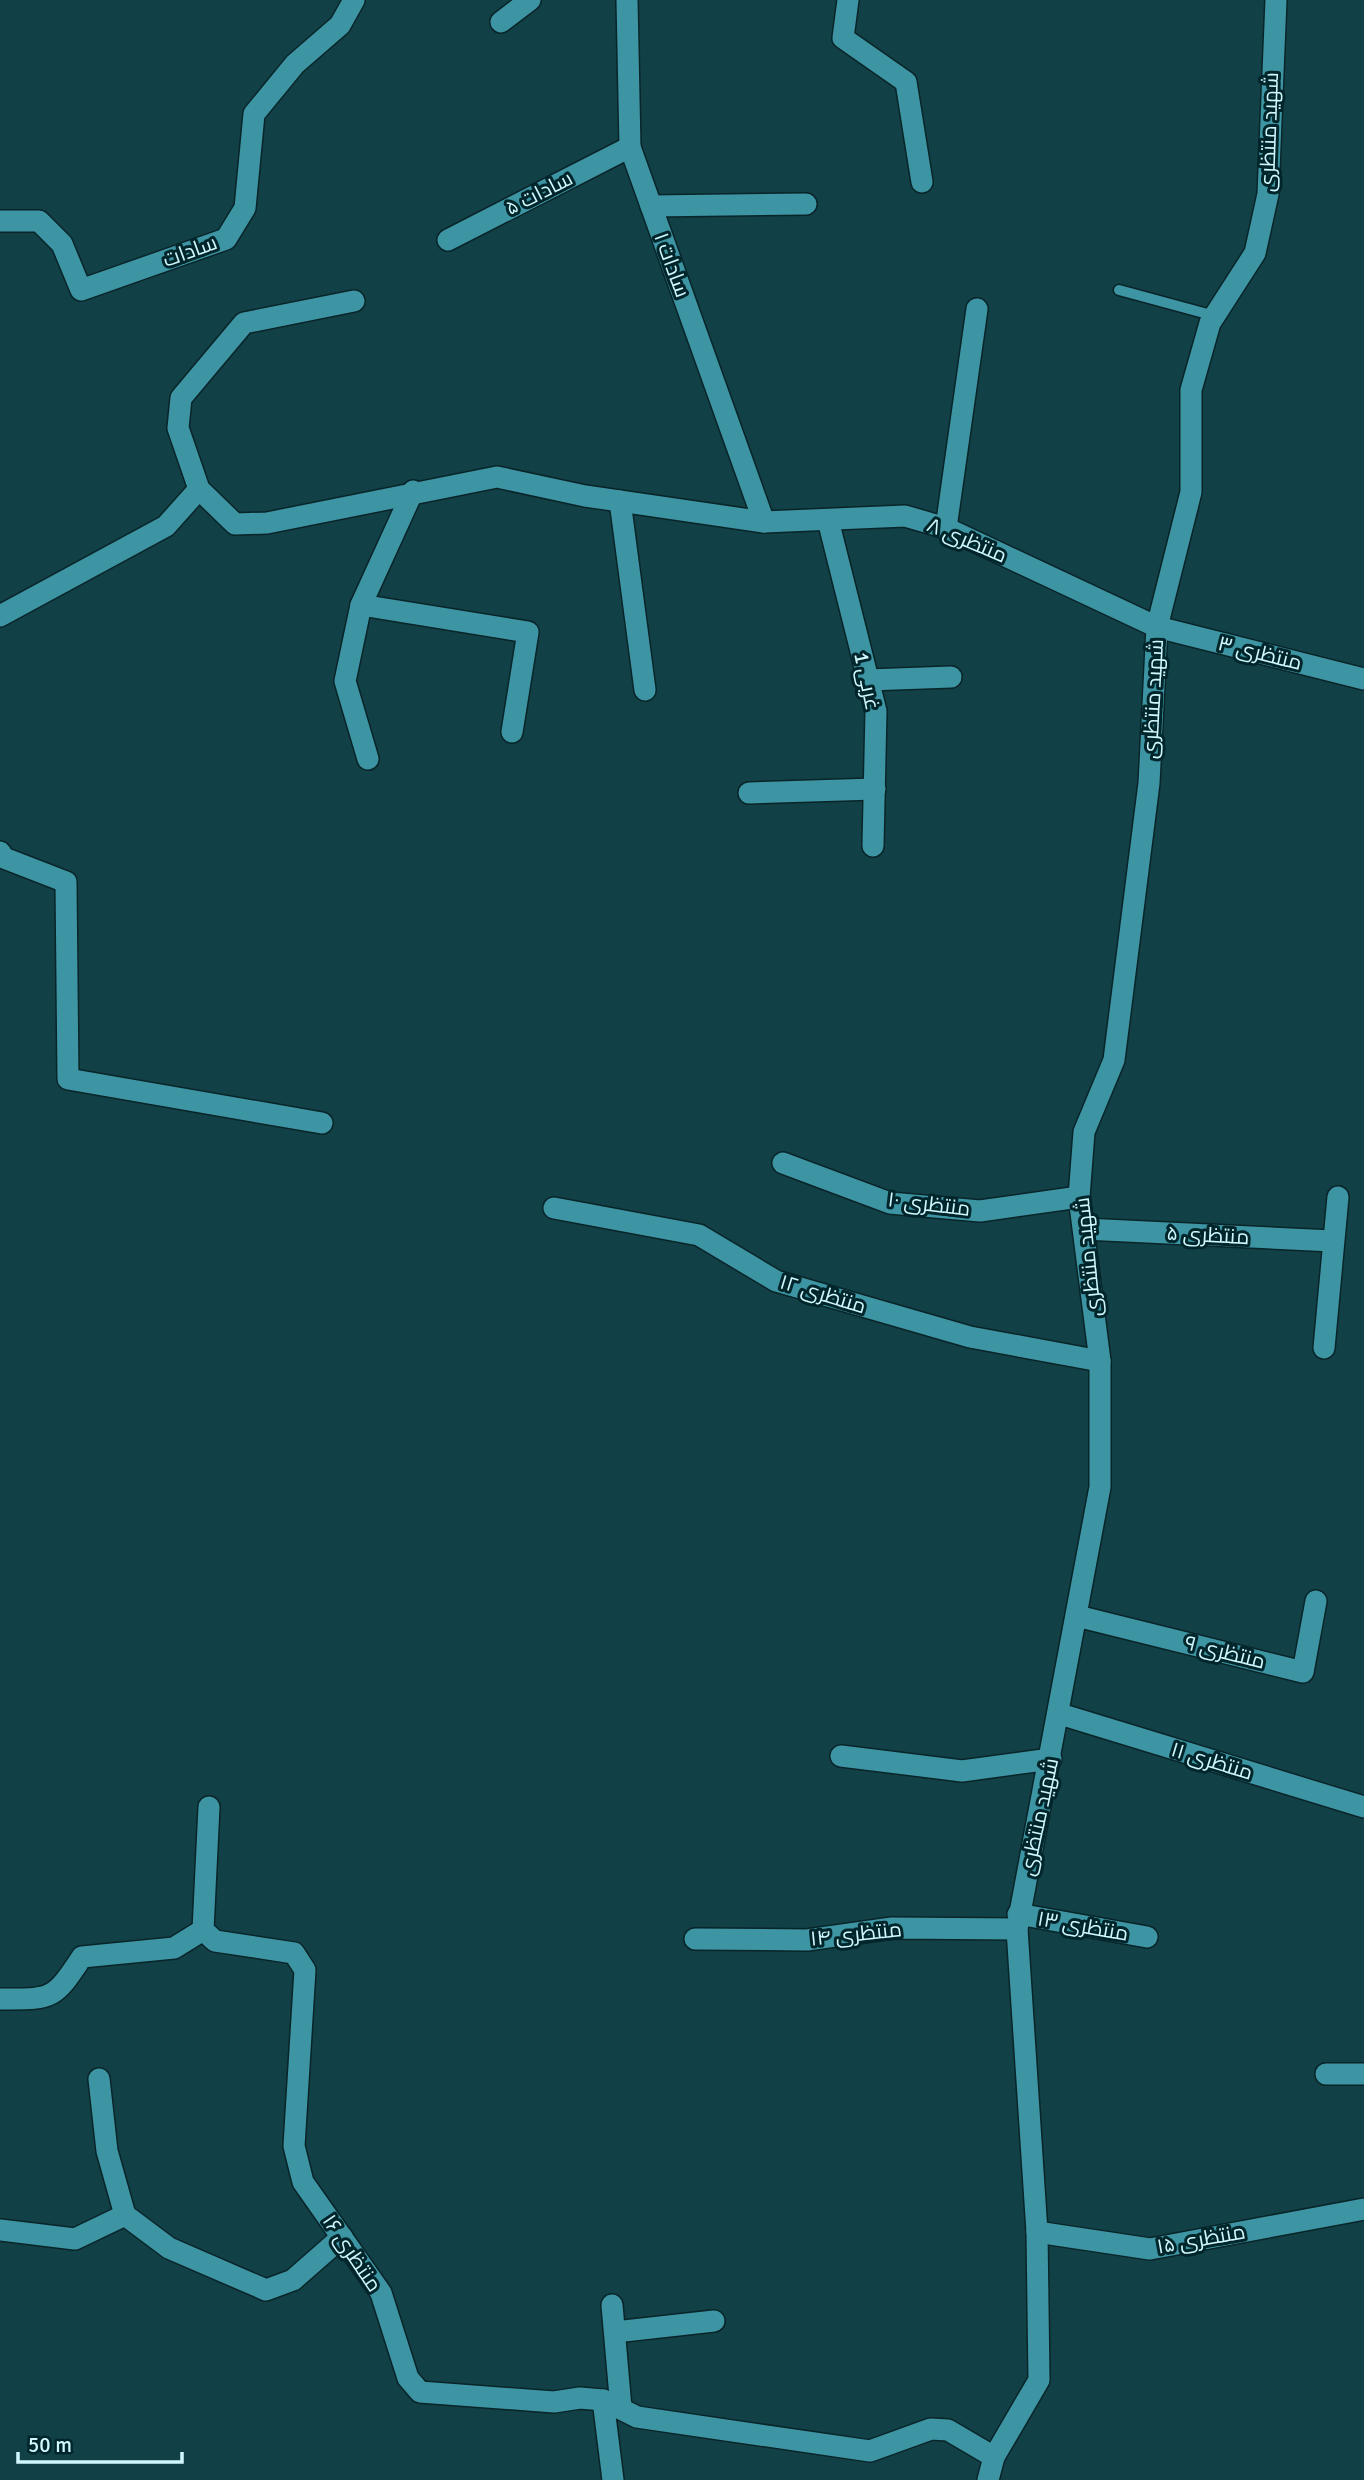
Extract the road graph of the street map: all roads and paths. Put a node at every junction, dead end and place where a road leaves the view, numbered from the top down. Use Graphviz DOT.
graph roads {
  1 [pos="354,0"];
  2 [pos="530,0"];
  3 [pos="627,0"];
  4 [pos="848,0"];
  5 [pos="1276,0"];
  6 [pos="501,22"];
  7 [pos="630,147"];
  8 [pos="922,182"];
  9 [pos="806,204"];
  10 [pos="651,206"];
  11 [pos="0,221"];
  12 [pos="448,240"];
  13 [pos="1119,290"];
  14 [pos="354,302"];
  15 [pos="977,309"];
  16 [pos="1215,316"];
  17 [pos="199,489"];
  18 [pos="413,492"];
  19 [pos="621,501"];
  20 [pos="828,520"];
  21 [pos="764,522"];
  22 [pos="946,528"];
  23 [pos="361,605"];
  24 [pos="0,615"];
  25 [pos="1157,627"];
  26 [pos="951,677"];
  27 [pos="1364,679"];
  28 [pos="868,680"];
  29 [pos="645,690"];
  30 [pos="512,732"];
  31 [pos="368,759"];
  32 [pos="875,789"];
  33 [pos="749,793"];
  34 [pos="873,846"];
  35 [pos="0,852"];
  36 [pos="322,1122"];
  37 [pos="783,1163"];
  38 [pos="1079,1197"];
  39 [pos="1338,1197"];
  40 [pos="554,1208"];
  41 [pos="1084,1229"];
  42 [pos="1332,1241"];
  43 [pos="1324,1348"];
  44 [pos="1100,1361"];
  45 [pos="1316,1601"];
  46 [pos="1077,1616"];
  47 [pos="1060,1714"];
  48 [pos="841,1756"];
  49 [pos="1051,1759"];
  50 [pos="209,1807"];
  51 [pos="1364,1807"];
  52 [pos="1018,1922"];
  53 [pos="203,1930"];
  54 [pos="1147,1937"];
  55 [pos="695,1939"];
  56 [pos="0,1999"];
  57 [pos="1326,2074"];
  58 [pos="1364,2074"];
  59 [pos="99,2079"];
  60 [pos="1364,2209"];
  61 [pos="125,2215"];
  62 [pos="0,2231"];
  63 [pos="1037,2232"];
  64 [pos="342,2237"];
  65 [pos="612,2305"];
  66 [pos="713,2321"];
  67 [pos="615,2332"];
  68 [pos="612,2404"];
  69 [pos="994,2457"];
  70 [pos="613,2480"];
  71 [pos="988,2480"];
  1 -- 11 [label="street, سادات"];
  2 -- 6 [label="street"];
  3 -- 7 [label="street, سادات ۱"];
  4 -- 8 [label="street"];
  5 -- 16 [label="street, شهید منتظری"];
  7 -- 10 [label="street, سادات ۱"];
  7 -- 12 [label="street, سادات ۵"];
  9 -- 10 [label="street"];
  10 -- 21 [label="street, سادات ۱"];
  13 -- 16 [label="lane"];
  14 -- 17 [label="street"];
  15 -- 22 [label="street"];
  16 -- 25 [label="street, شهید منتظری"];
  17 -- 18 [label="street, منتظری ۸"];
  17 -- 24 [label="street"];
  18 -- 19 [label="street, منتظری ۸"];
  18 -- 23 [label="street"];
  19 -- 21 [label="street, منتظری ۸"];
  19 -- 29 [label="street"];
  20 -- 21 [label="street, منتظری ۸"];
  20 -- 22 [label="street, منتظری ۸"];
  20 -- 28 [label="street, غربی 1"];
  22 -- 25 [label="street, منتظری ۸"];
  23 -- 30 [label="street"];
  23 -- 31 [label="street"];
  25 -- 27 [label="street, منتظری ۳"];
  25 -- 38 [label="street, شهید منتظری"];
  26 -- 28 [label="street"];
  28 -- 32 [label="street, غربی 1"];
  32 -- 33 [label="street"];
  32 -- 34 [label="street, غربی 1"];
  35 -- 36 [label="street"];
  37 -- 38 [label="street, منتظری ۱۰"];
  38 -- 41 [label="street, شهید منتظری"];
  39 -- 42 [label="street"];
  40 -- 44 [label="street, منتظری ۱۲"];
  41 -- 42 [label="street, منتظری ۵"];
  41 -- 44 [label="street, شهید منتظری"];
  42 -- 43 [label="street"];
  44 -- 46 [label="street, شهید منتظری"];
  45 -- 46 [label="street, منتظری ۹"];
  46 -- 47 [label="street, شهید منتظری"];
  47 -- 49 [label="street, شهید منتظری"];
  47 -- 51 [label="street, منتظری ۱۱"];
  48 -- 49 [label="street"];
  49 -- 52 [label="street, شهید منتظری"];
  50 -- 53 [label="street"];
  52 -- 54 [label="street, منتظری ۱۳"];
  52 -- 55 [label="street, منتظری ۱۴"];
  52 -- 63 [label="street, شهید منتظری"];
  53 -- 56 [label="street"];
  53 -- 64 [label="street, منتظری ۱۶"];
  57 -- 58 [label="street"];
  59 -- 61 [label="street"];
  60 -- 63 [label="street, منتظری ۱۵"];
  61 -- 62 [label="street"];
  61 -- 64 [label="street"];
  63 -- 69 [label="street, شهید منتظری"];
  64 -- 68 [label="street, منتظری ۱۶"];
  65 -- 67 [label="street"];
  66 -- 67 [label="street"];
  67 -- 68 [label="street"];
  68 -- 69 [label="street, منتظری ۱۶"];
  68 -- 70 [label="street"];
  69 -- 71 [label="street, شهید منتظری"];
}
